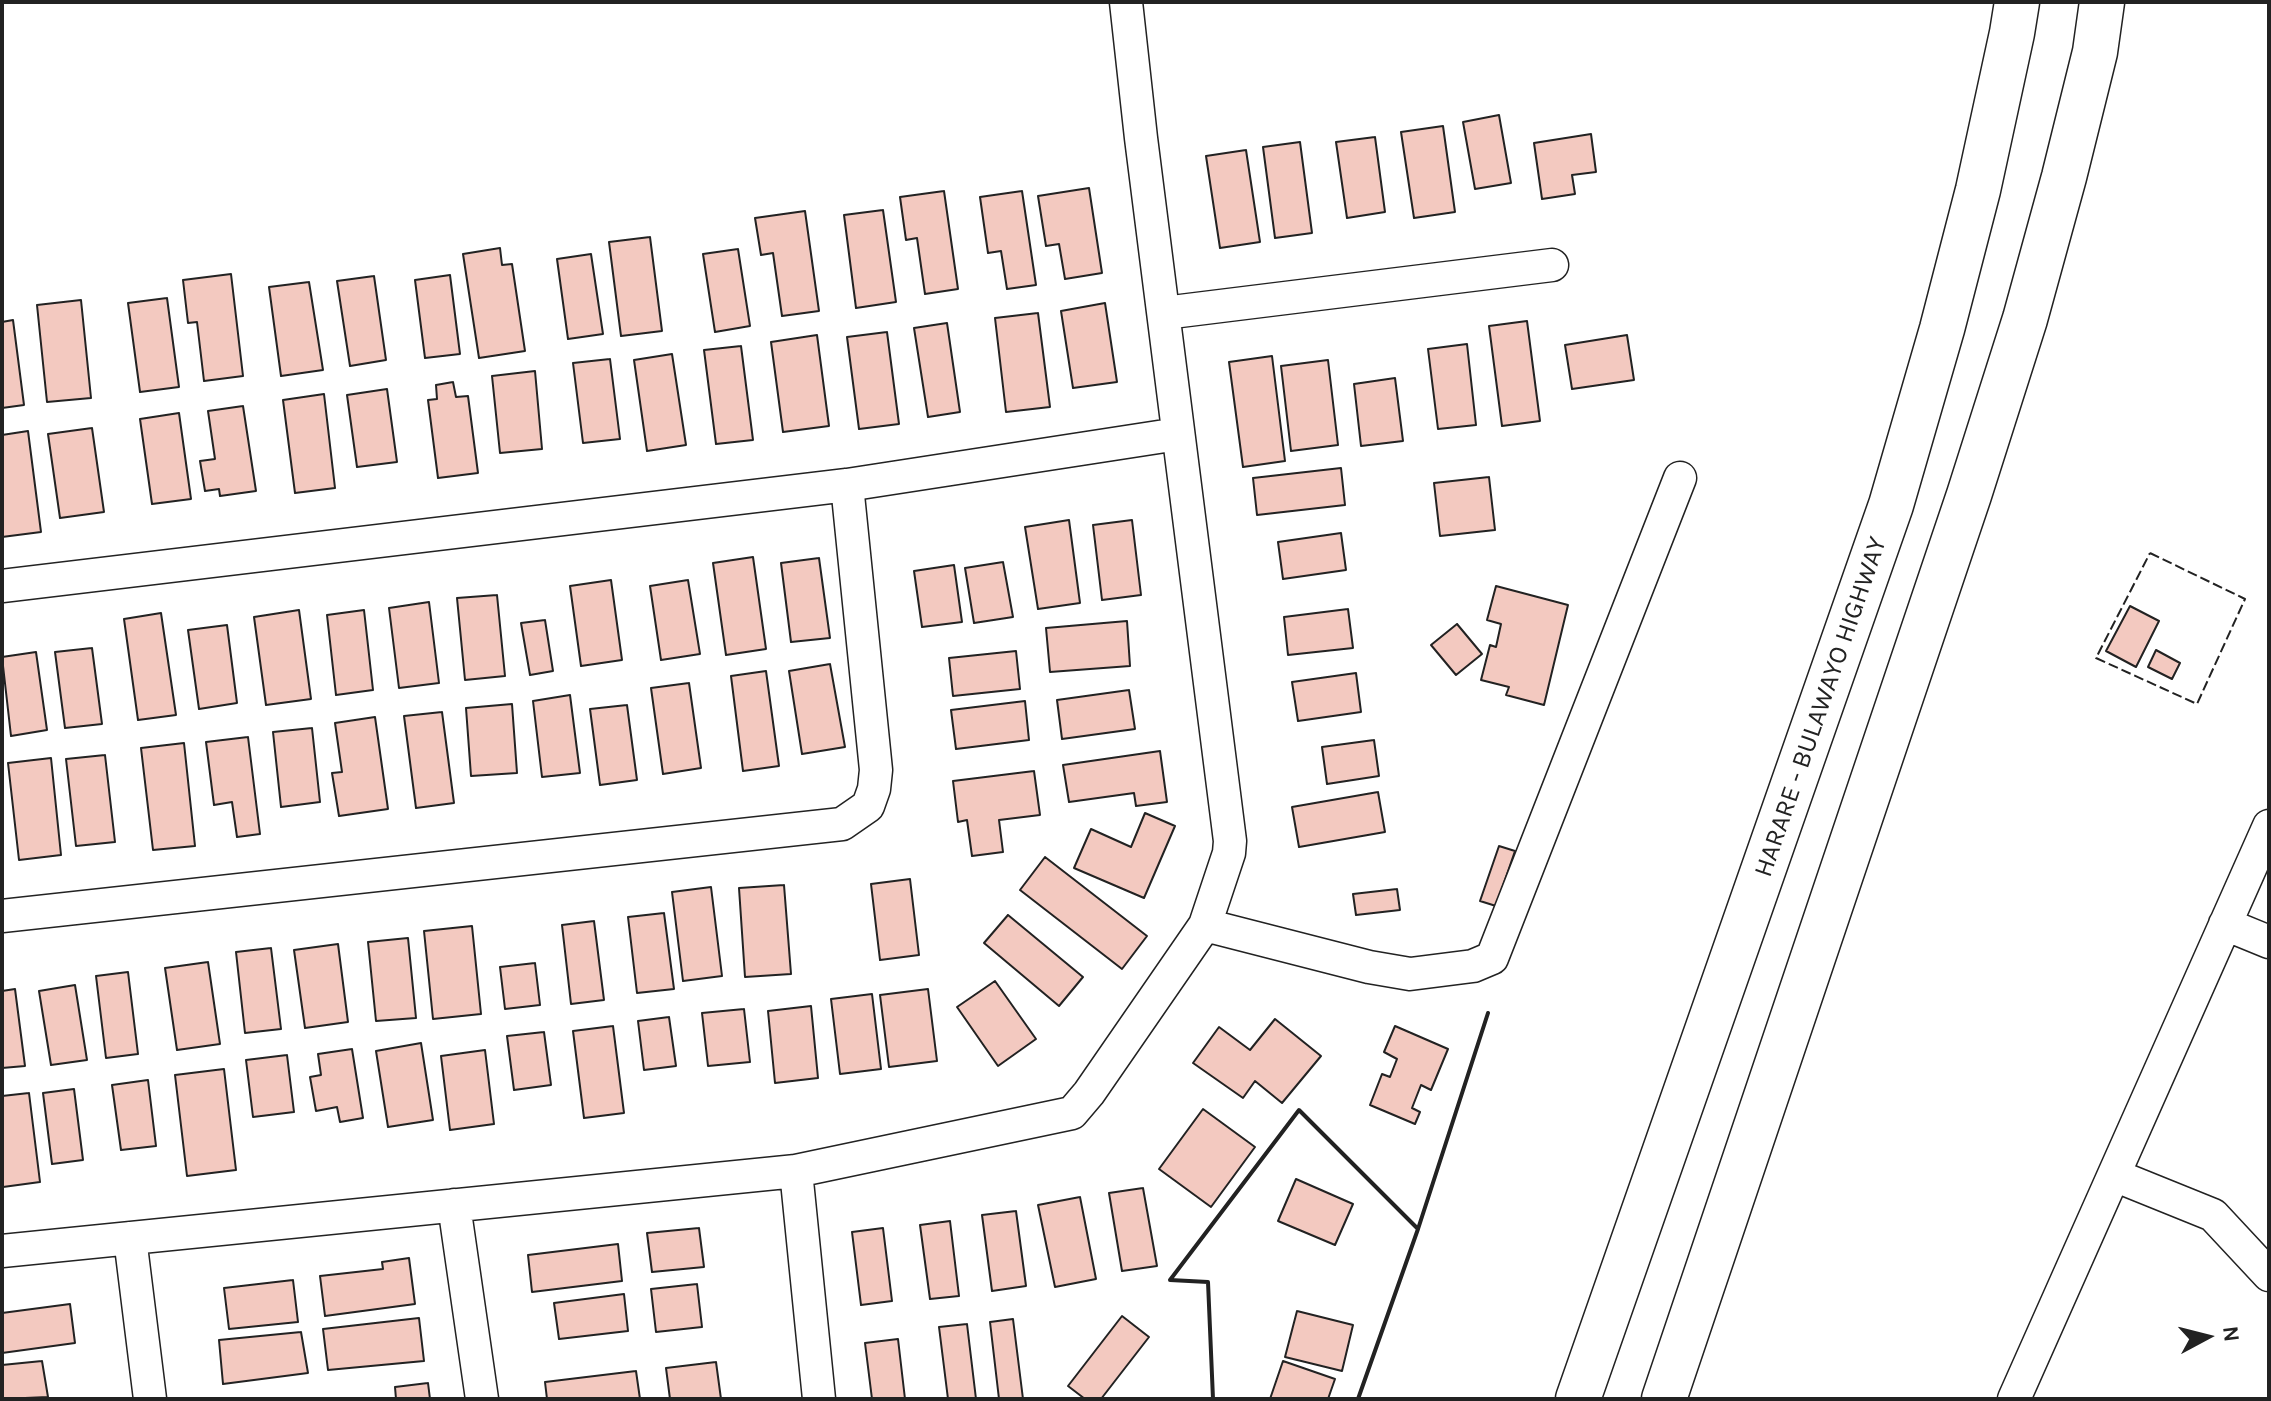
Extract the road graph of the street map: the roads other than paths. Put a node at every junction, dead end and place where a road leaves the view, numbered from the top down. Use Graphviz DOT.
graph roads {
  1 [pos="1126,2"];
  2 [pos="2017,2"];
  3 [pos="2102,2"];
  4 [pos="1552,265"];
  5 [pos="1164,313"];
  6 [pos="1178,434"];
  7 [pos="1680,478"];
  8 [pos="847,485"];
  9 [pos="2,586"];
  10 [pos="2269,826"];
  11 [pos="2,916"];
  12 [pos="2225,924"];
  13 [pos="1205,925"];
  14 [pos="2269,942"];
  15 [pos="796,1171"];
  16 [pos="2114,1175"];
  17 [pos="454,1205"];
  18 [pos="130,1238"];
  19 [pos="2,1251"];
  20 [pos="2269,1275"];
  21 [pos="150,1399"];
  22 [pos="482,1399"];
  23 [pos="819,1399"];
  24 [pos="1578,1399"];
  25 [pos="1664,1399"];
  26 [pos="2014,1399"];
  1 -- 5 [label="street"];
  2 -- 24 [label="highway, HARARE - BULAWAYO HIGHWAY"];
  3 -- 25 [label="highway"];
  4 -- 5 [label="street"];
  5 -- 6 [label="street"];
  6 -- 8 [label="street"];
  6 -- 13 [label="street"];
  7 -- 13 [label="street"];
  8 -- 9 [label="street"];
  8 -- 11 [label="street"];
  10 -- 12 [label="street"];
  12 -- 14 [label="street"];
  12 -- 16 [label="street"];
  13 -- 15 [label="street"];
  15 -- 17 [label="street"];
  15 -- 23 [label="street"];
  16 -- 20 [label="street"];
  16 -- 26 [label="street"];
  17 -- 18 [label="street"];
  17 -- 22 [label="street"];
  18 -- 19 [label="street"];
  18 -- 21 [label="street"];
}
